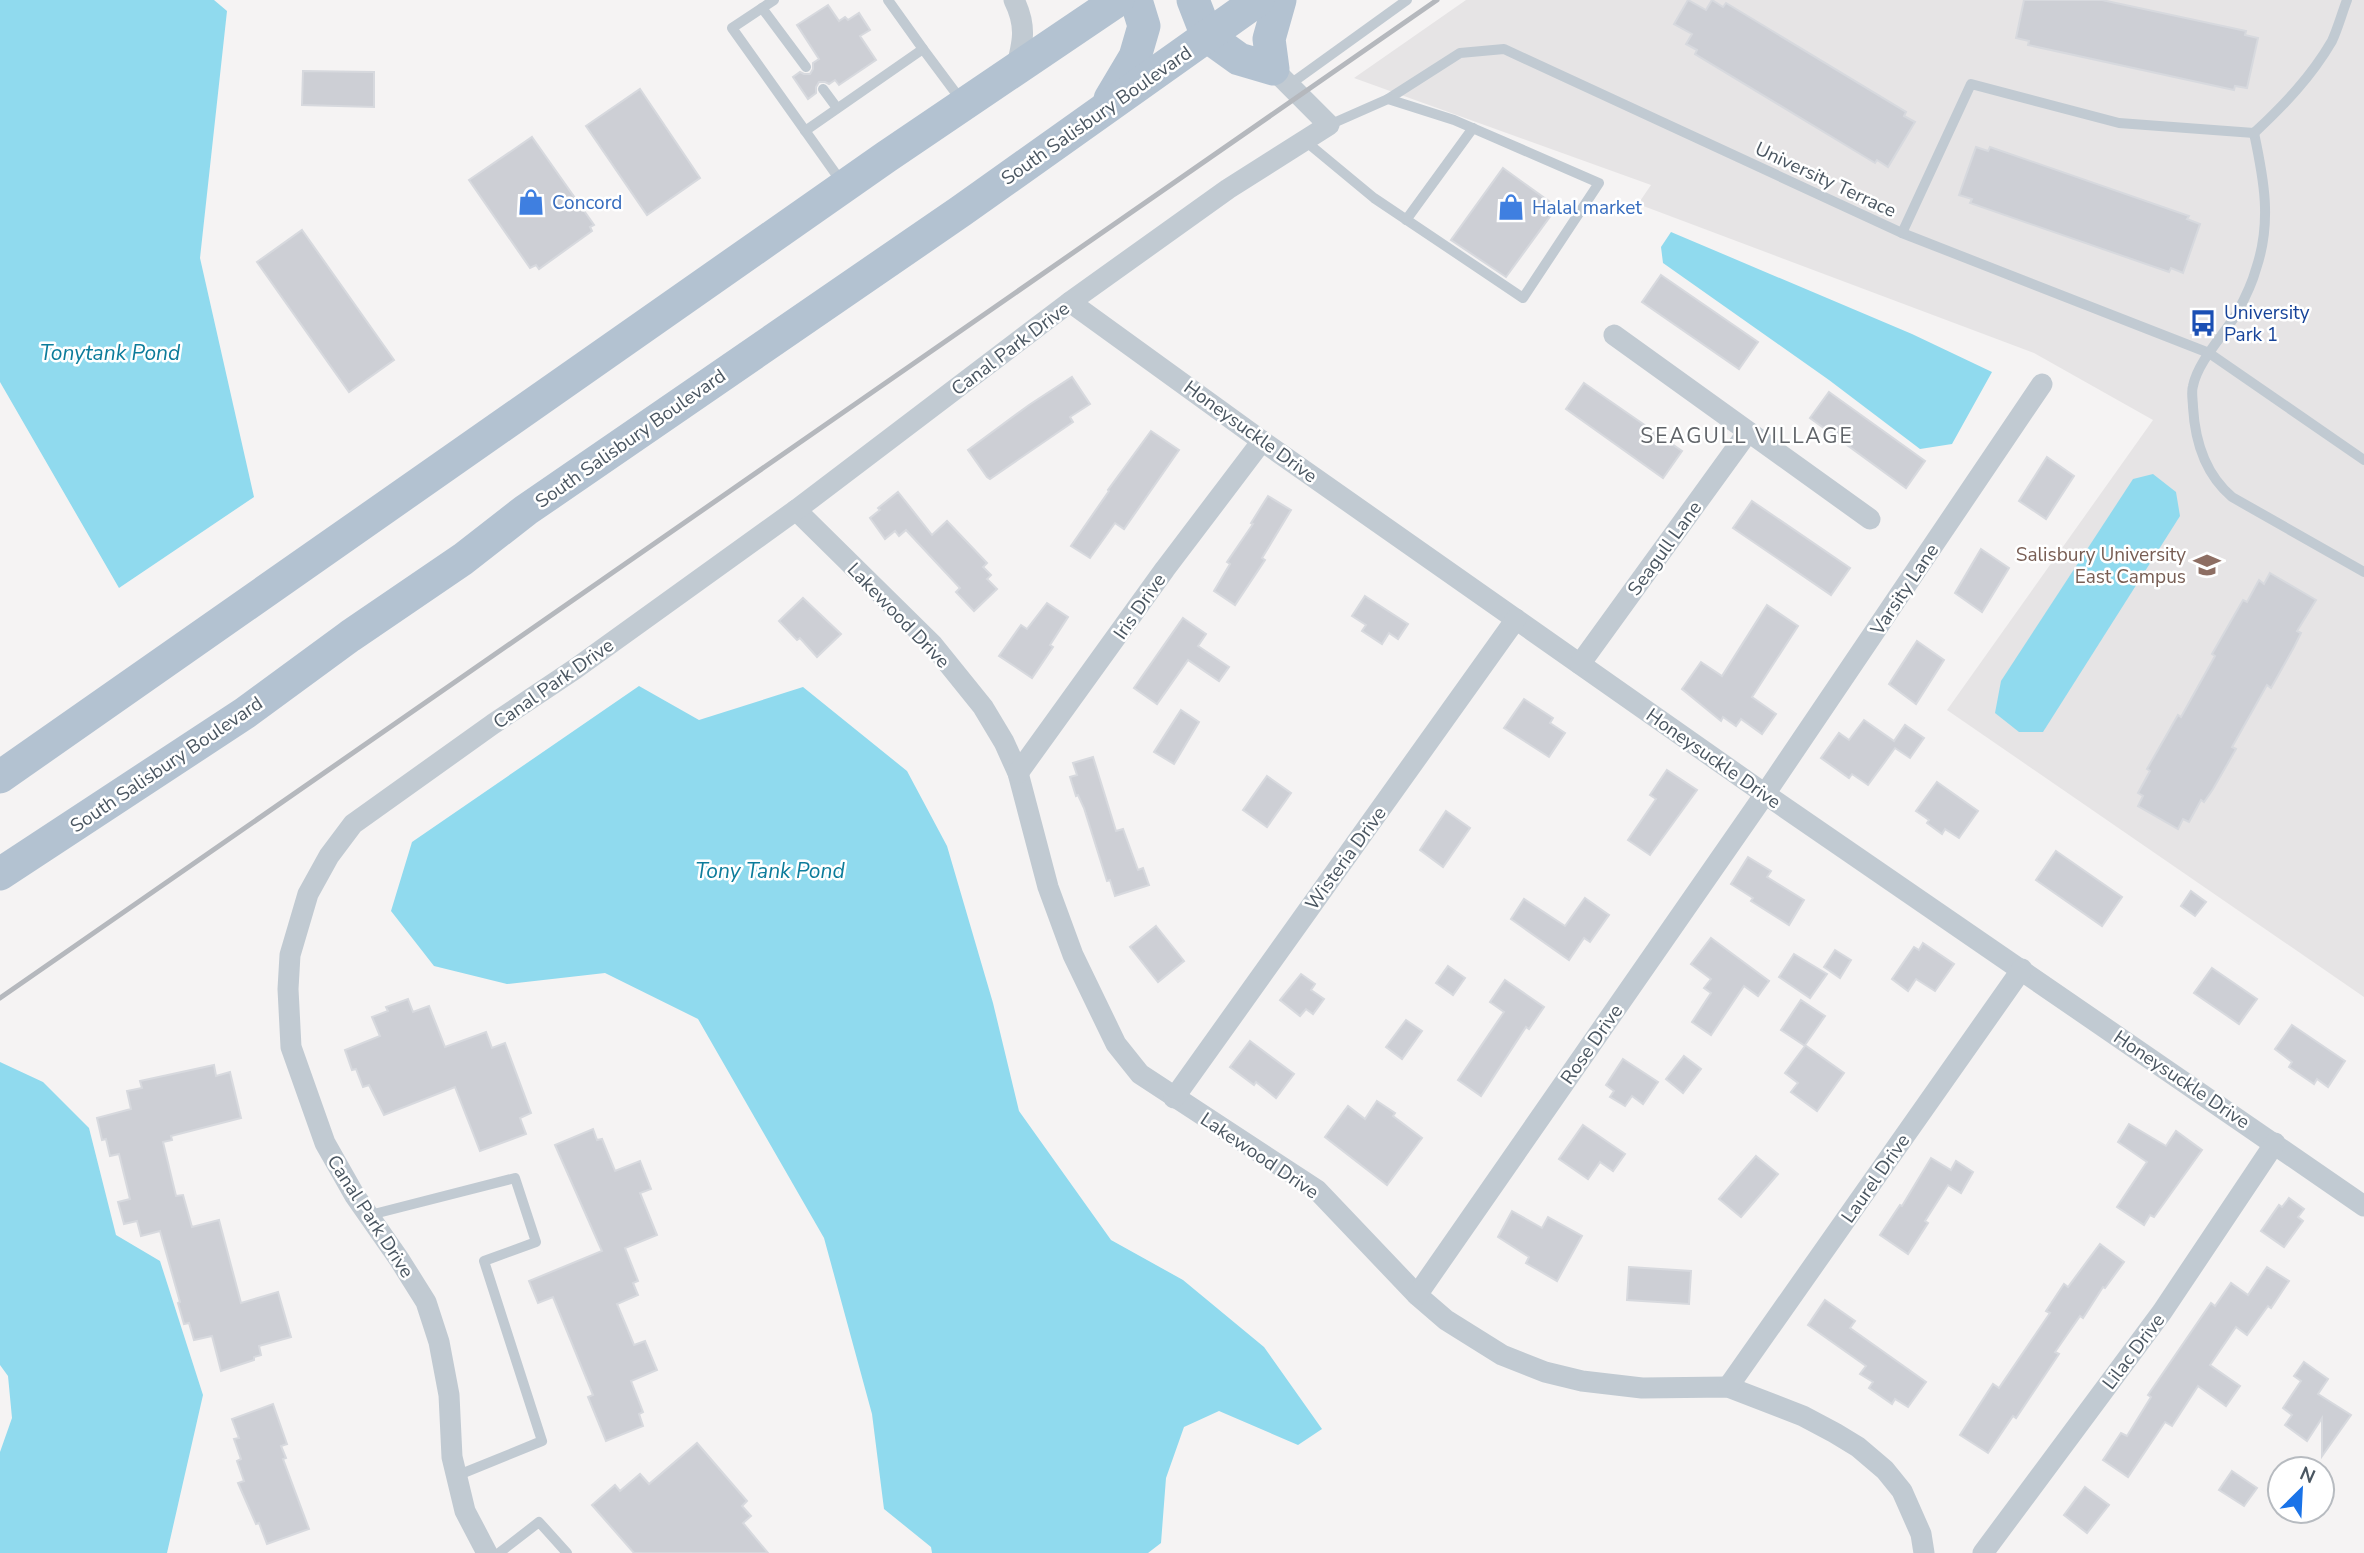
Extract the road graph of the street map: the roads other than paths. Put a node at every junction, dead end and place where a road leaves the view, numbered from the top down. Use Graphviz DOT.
graph roads {
  1 [pos="774,0"];
  2 [pos="888,0"];
  3 [pos="1014,0"];
  4 [pos="1118,0"];
  5 [pos="1136,0"];
  6 [pos="1193,0"];
  7 [pos="1258,0"];
  8 [pos="1280,0"];
  9 [pos="1407,0"];
  10 [pos="2347,0"];
  11 [pos="762,8"];
  12 [pos="1207,36"];
  13 [pos="923,49"];
  14 [pos="807,67"];
  15 [pos="1016,69"];
  16 [pos="1281,77"];
  17 [pos="823,89"];
  18 [pos="1388,99"];
  19 [pos="965,104"];
  20 [pos="837,108"];
  21 [pos="1103,110"];
  22 [pos="1329,125"];
  23 [pos="1473,128"];
  24 [pos="805,131"];
  25 [pos="2254,133"];
  26 [pos="1304,140"];
  27 [pos="844,186"];
  28 [pos="1406,220"];
  29 [pos="1902,233"];
  30 [pos="1070,302"];
  31 [pos="1614,335"];
  32 [pos="2209,353"];
  33 [pos="2042,384"];
  34 [pos="1748,432"];
  35 [pos="1262,442"];
  36 [pos="2364,460"];
  37 [pos="796,510"];
  38 [pos="1870,519"];
  39 [pos="2364,572"];
  40 [pos="1516,619"];
  41 [pos="1580,664"];
  42 [pos="1018,773"];
  43 [pos="0,776"];
  44 [pos="1765,794"];
  45 [pos="0,874"];
  46 [pos="2022,969"];
  47 [pos="1174,1098"];
  48 [pos="2275,1143"];
  49 [pos="2364,1206"];
  50 [pos="370,1215"];
  51 [pos="1418,1295"];
  52 [pos="1728,1387"];
  53 [pos="457,1476"];
  54 [pos="487,1553"];
  55 [pos="499,1553"];
  56 [pos="567,1553"];
  57 [pos="1924,1553"];
  58 [pos="1983,1553"];
  1 -- 11 [label="lane"];
  2 -- 13 [label="lane"];
  3 -- 15 [label="street"];
  4 -- 15 [label="main road"];
  5 -- 21 [label="main road"];
  6 -- 12 [label="main road"];
  7 -- 12 [label="main road, South Salisbury Boulevard"];
  8 -- 16 [label="main road"];
  9 -- 16 [label="lane"];
  10 -- 25 [label="lane"];
  11 -- 14 [label="lane"];
  11 -- 24 [label="lane"];
  12 -- 16 [label="main road"];
  12 -- 21 [label="main road, South Salisbury Boulevard"];
  13 -- 19 [label="lane"];
  13 -- 20 [label="lane"];
  15 -- 19 [label="main road"];
  16 -- 22 [label="street"];
  17 -- 20 [label="lane"];
  18 -- 22 [label="lane, University Terrace"];
  18 -- 23 [label="lane"];
  18 -- 29 [label="lane, University Terrace"];
  19 -- 27 [label="main road"];
  20 -- 24 [label="lane"];
  21 -- 45 [label="main road, South Salisbury Boulevard"];
  22 -- 26 [label="street, Canal Park Drive"];
  23 -- 28 [label="lane"];
  23 -- 28 [label="lane"];
  24 -- 27 [label="lane"];
  25 -- 29 [label="lane, University Terrace"];
  25 -- 32 [label="lane"];
  26 -- 28 [label="lane"];
  26 -- 30 [label="street, Canal Park Drive"];
  27 -- 43 [label="main road"];
  29 -- 32 [label="lane"];
  30 -- 35 [label="street, Honeysuckle Drive"];
  30 -- 37 [label="street, Canal Park Drive"];
  31 -- 34 [label="street"];
  32 -- 36 [label="lane"];
  32 -- 39 [label="lane"];
  33 -- 44 [label="street, Varsity Lane"];
  34 -- 38 [label="street"];
  34 -- 41 [label="street, Seagull Lane"];
  35 -- 40 [label="street, Honeysuckle Drive"];
  35 -- 42 [label="street, Iris Drive"];
  37 -- 42 [label="street, Lakewood Drive"];
  37 -- 50 [label="street, Canal Park Drive"];
  40 -- 41 [label="street, Honeysuckle Drive"];
  40 -- 47 [label="street, Wisteria Drive"];
  41 -- 44 [label="street, Honeysuckle Drive"];
  42 -- 47 [label="street, Lakewood Drive"];
  44 -- 46 [label="street, Honeysuckle Drive"];
  44 -- 51 [label="street, Rose Drive"];
  46 -- 48 [label="street, Honeysuckle Drive"];
  46 -- 52 [label="street, Laurel Drive"];
  47 -- 51 [label="street, Lakewood Drive"];
  48 -- 49 [label="street, Honeysuckle Drive"];
  48 -- 58 [label="street, Lilac Drive"];
  50 -- 53 [label="street, Canal Park Drive"];
  50 -- 53 [label="lane"];
  51 -- 52 [label="street, Lakewood Drive"];
  52 -- 57 [label="street, Lakewood Drive"];
  53 -- 54 [label="street, Canal Park Drive"];
  55 -- 56 [label="lane"];
}
